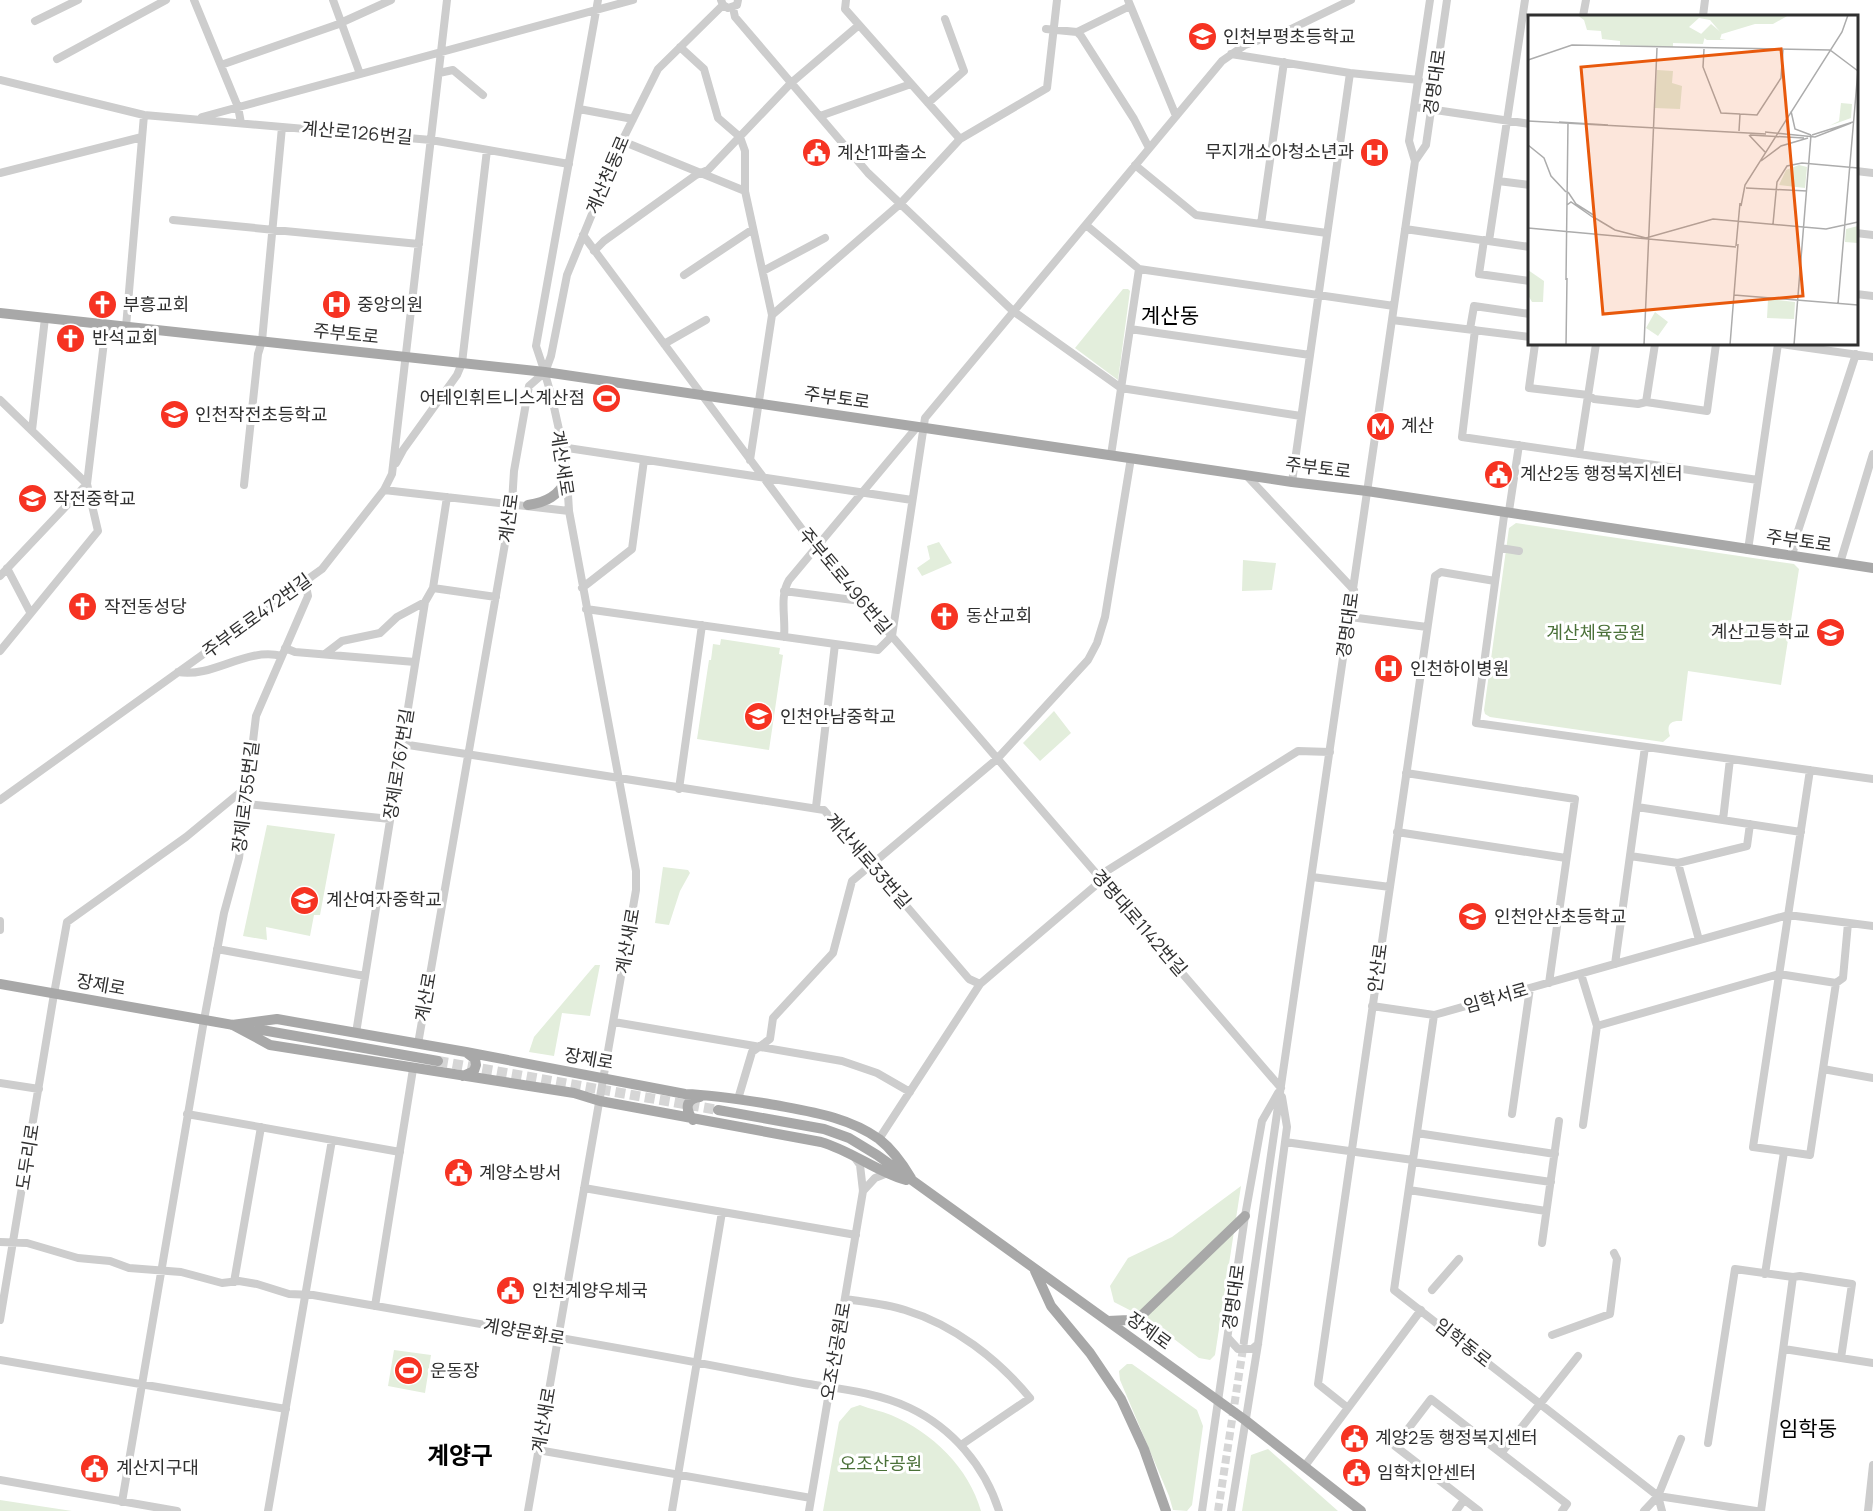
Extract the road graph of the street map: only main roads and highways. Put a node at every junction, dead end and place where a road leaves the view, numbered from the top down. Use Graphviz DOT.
graph roads {
  1 [pos="0,313"];
  2 [pos="567,479"];
  3 [pos="528,505"];
  4 [pos="1873,568"];
  5 [pos="0,984"];
  6 [pos="232,1025"];
  7 [pos="466,1052"];
  8 [pos="438,1061"];
  9 [pos="463,1076"];
  10 [pos="718,1095"];
  11 [pos="718,1110"];
  12 [pos="693,1120"];
  13 [pos="915,1183"];
  14 [pos="1245,1216"];
  15 [pos="1033,1268"];
  16 [pos="1108,1322"];
  17 [pos="1166,1511"];
  18 [pos="1361,1511"];
  1 -- 4 [label="main road, 주부토로"];
  2 -- 3 [label="main road"];
  5 -- 6 [label="main road, 장제로"];
  6 -- 7 [label="main road, 장제로"];
  6 -- 8 [label="main road, 장제로"];
  6 -- 9 [label="main road, 장제로"];
  7 -- 9 [label="main road"];
  7 -- 10 [label="main road, 장제로"];
  9 -- 12 [label="main road, 장제로"];
  10 -- 12 [label="main road"];
  10 -- 13 [label="main road, 장제로"];
  11 -- 13 [label="main road, 장제로"];
  12 -- 13 [label="main road, 장제로"];
  13 -- 15 [label="main road, 장제로"];
  14 -- 16 [label="main road"];
  15 -- 16 [label="main road, 장제로"];
  15 -- 17 [label="main road"];
  16 -- 18 [label="main road, 장제로"];
}
